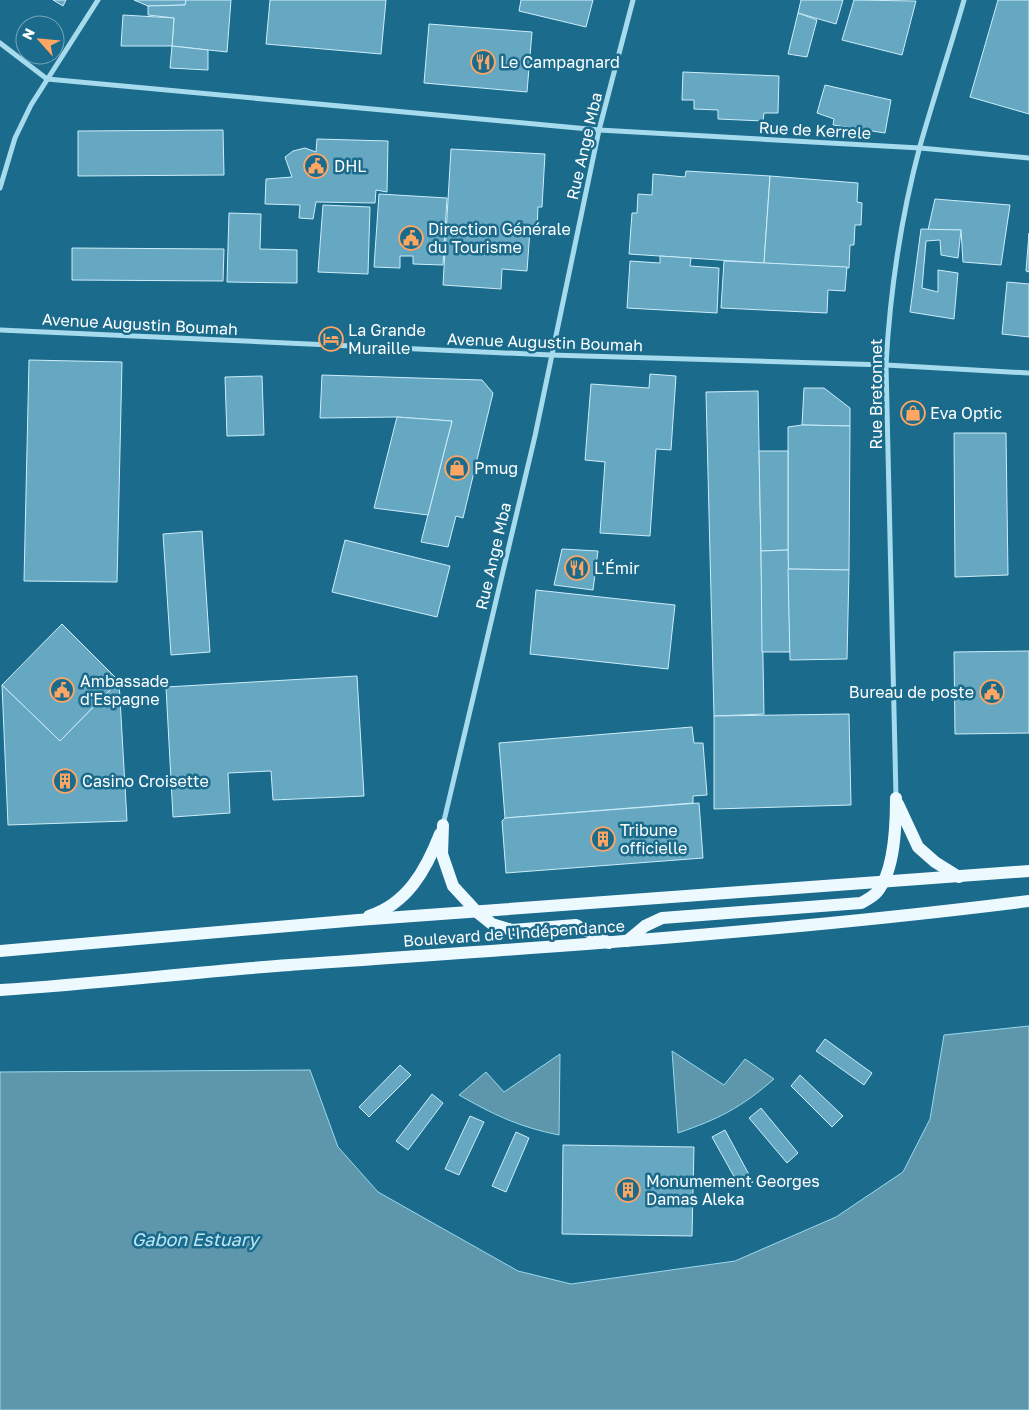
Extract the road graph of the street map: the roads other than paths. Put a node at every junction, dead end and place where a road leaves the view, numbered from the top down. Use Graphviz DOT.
graph roads {
  1 [pos="98,0"];
  2 [pos="633,0"];
  3 [pos="964,0"];
  4 [pos="0,43"];
  5 [pos="47,79"];
  6 [pos="599,130"];
  7 [pos="920,148"];
  8 [pos="1029,158"];
  9 [pos="0,188"];
  10 [pos="0,330"];
  11 [pos="551,355"];
  12 [pos="886,365"];
  13 [pos="1029,373"];
  14 [pos="896,798"];
  15 [pos="443,825"];
  16 [pos="1029,871"];
  17 [pos="959,877"];
  18 [pos="884,882"];
  19 [pos="1029,901"];
  20 [pos="477,912"];
  21 [pos="358,920"];
  22 [pos="626,941"];
  23 [pos="609,943"];
  24 [pos="1,950"];
  25 [pos="0,990"];
  1 -- 5 [label="street"];
  2 -- 6 [label="street, Rue Ange Mba"];
  3 -- 7 [label="street, Rue Bretonnet"];
  4 -- 5 [label="street"];
  5 -- 6 [label="street, Rue de Kerrele"];
  5 -- 9 [label="street"];
  6 -- 7 [label="street, Rue de Kerrele"];
  6 -- 11 [label="street, Rue Ange Mba"];
  7 -- 8 [label="street, Rue de Kerrele"];
  7 -- 12 [label="street, Rue Bretonnet"];
  10 -- 11 [label="street, Avenue Augustin Boumah"];
  11 -- 12 [label="street, Avenue Augustin Boumah"];
  11 -- 15 [label="street, Rue Ange Mba"];
  12 -- 13 [label="street, Avenue Augustin Boumah"];
  12 -- 14 [label="street, Rue Bretonnet"];
  14 -- 17 [label="main road"];
  14 -- 18 [label="main road"];
  15 -- 20 [label="main road"];
  15 -- 21 [label="main road"];
  16 -- 17 [label="main road, Boulevard de l'Indépendance"];
  17 -- 18 [label="main road, Boulevard de l'Indépendance"];
  18 -- 20 [label="main road, Boulevard de l'Indépendance"];
  18 -- 22 [label="main road"];
  19 -- 22 [label="main road, Boulevard de l'Indépendance"];
  20 -- 21 [label="main road, Boulevard de l'Indépendance"];
  20 -- 23 [label="main road"];
  21 -- 24 [label="main road, Boulevard de l'Indépendance"];
  22 -- 23 [label="main road, Boulevard de l'Indépendance"];
  23 -- 25 [label="main road, Boulevard de l'Indépendance"];
}
